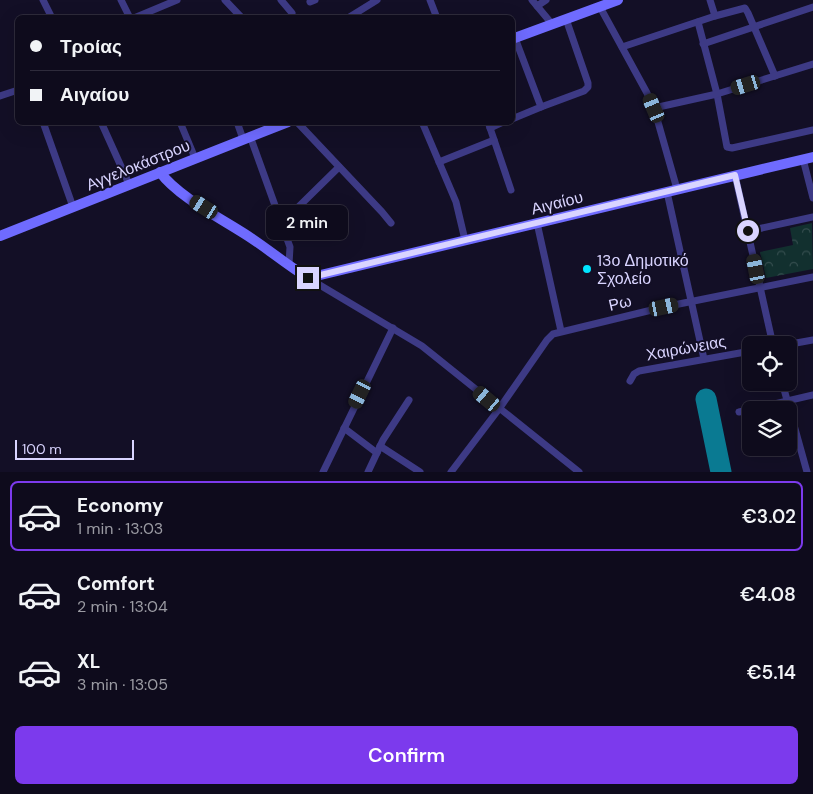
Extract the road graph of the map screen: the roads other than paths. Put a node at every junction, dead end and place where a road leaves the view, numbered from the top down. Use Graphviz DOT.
graph roads {
  1 [pos="43,0"];
  2 [pos="121,0"];
  3 [pos="177,0"];
  4 [pos="225,0"];
  5 [pos="282,0"];
  6 [pos="377,0"];
  7 [pos="430,0"];
  8 [pos="546,0"];
  9 [pos="618,0"];
  10 [pos="710,0"];
  11 [pos="535,3"];
  12 [pos="600,7"];
  13 [pos="813,7"];
  14 [pos="292,13"];
  15 [pos="50,15"];
  16 [pos="128,15"];
  17 [pos="141,15"];
  18 [pos="239,15"];
  19 [pos="353,15"];
  20 [pos="436,15"];
  21 [pos="715,16"];
  22 [pos="566,20"];
  23 [pos="698,22"];
  24 [pos="552,24"];
  25 [pos="754,28"];
  26 [pos="515,39"];
  27 [pos="515,42"];
  28 [pos="703,44"];
  29 [pos="622,47"];
  30 [pos="813,64"];
  31 [pos="775,76"];
  32 [pos="15,91"];
  33 [pos="717,94"];
  34 [pos="0,96"];
  35 [pos="541,107"];
  36 [pos="654,108"];
  37 [pos="515,118"];
  38 [pos="44,125"];
  39 [pos="102,125"];
  40 [pos="181,125"];
  41 [pos="239,125"];
  42 [pos="280,125"];
  43 [pos="300,125"];
  44 [pos="423,125"];
  45 [pos="489,125"];
  46 [pos="813,130"];
  47 [pos="247,138"];
  48 [pos="494,140"];
  49 [pos="195,158"];
  50 [pos="808,158"];
  51 [pos="439,162"];
  52 [pos="339,167"];
  53 [pos="160,172"];
  54 [pos="735,175"];
  55 [pos="129,184"];
  56 [pos="677,189"];
  57 [pos="511,190"];
  58 [pos="666,192"];
  59 [pos="813,198"];
  60 [pos="73,207"];
  61 [pos="813,217"];
  62 [pos="390,223"];
  63 [pos="538,223"];
  64 [pos="281,224"];
  65 [pos="748,231"];
  66 [pos="0,236"];
  67 [pos="465,240"];
  68 [pos="289,264"];
  69 [pos="813,277"];
  70 [pos="308,278"];
  71 [pos="760,288"];
  72 [pos="692,301"];
  73 [pos="393,328"];
  74 [pos="561,331"];
  75 [pos="771,336"];
  76 [pos="813,340"];
  77 [pos="797,343"];
  78 [pos="742,353"];
  79 [pos="704,359"];
  80 [pos="630,381"];
  81 [pos="813,396"];
  82 [pos="409,400"];
  83 [pos="791,401"];
  84 [pos="499,409"];
  85 [pos="742,411"];
  86 [pos="739,412"];
  87 [pos="344,428"];
  88 [pos="797,439"];
  89 [pos="378,449"];
  90 [pos="323,472"];
  91 [pos="368,472"];
  92 [pos="420,472"];
  93 [pos="451,472"];
  94 [pos="579,472"];
  95 [pos="806,472"];
  1 -- 15 [label="street"];
  2 -- 16 [label="street"];
  3 -- 17 [label="street"];
  4 -- 18 [label="street"];
  5 -- 14 [label="street"];
  6 -- 19 [label="street"];
  7 -- 20 [label="street"];
  8 -- 11 [label="street"];
  9 -- 12 [label="street"];
  10 -- 21 [label="street"];
  11 -- 24 [label="street"];
  12 -- 22 [label="street"];
  12 -- 29 [label="street"];
  13 -- 25 [label="street"];
  21 -- 23 [label="street"];
  21 -- 25 [label="street"];
  22 -- 24 [label="street"];
  22 -- 35 [label="street"];
  23 -- 28 [label="street"];
  23 -- 29 [label="street"];
  24 -- 26 [label="street"];
  25 -- 28 [label="street"];
  25 -- 31 [label="street"];
  27 -- 35 [label="street"];
  28 -- 33 [label="street"];
  29 -- 36 [label="street"];
  30 -- 31 [label="street"];
  31 -- 33 [label="street"];
  32 -- 34 [label="street"];
  33 -- 36 [label="street"];
  33 -- 46 [label="street"];
  35 -- 37 [label="street"];
  36 -- 56 [label="street"];
  38 -- 60 [label="street"];
  39 -- 55 [label="street"];
  40 -- 49 [label="street"];
  41 -- 47 [label="street"];
  42 -- 47 [label="street, Αγγελοκάστρου"];
  43 -- 52 [label="street"];
  44 -- 51 [label="street"];
  45 -- 48 [label="street"];
  47 -- 49 [label="street, Αγγελοκάστρου"];
  47 -- 64 [label="street"];
  48 -- 51 [label="street"];
  48 -- 57 [label="street"];
  49 -- 53 [label="street, Αγγελοκάστρου"];
  50 -- 54 [label="street, Αιγαίου"];
  50 -- 59 [label="street"];
  51 -- 67 [label="street"];
  52 -- 62 [label="street"];
  52 -- 64 [label="street"];
  53 -- 55 [label="street, Αγγελοκάστρου"];
  53 -- 68 [label="street"];
  54 -- 56 [label="street, Αιγαίου"];
  54 -- 65 [label="street"];
  55 -- 60 [label="street, Αγγελοκάστρου"];
  56 -- 58 [label="street, Αιγαίου"];
  58 -- 63 [label="street, Αιγαίου"];
  58 -- 72 [label="street"];
  60 -- 66 [label="street, Αγγελοκάστρου"];
  61 -- 65 [label="street"];
  63 -- 67 [label="street, Αιγαίου"];
  63 -- 74 [label="street"];
  64 -- 68 [label="street"];
  65 -- 71 [label="street"];
  67 -- 70 [label="street, Αιγαίου"];
  68 -- 70 [label="street"];
  69 -- 71 [label="street, Ρω"];
  70 -- 73 [label="street"];
  71 -- 72 [label="street, Ρω"];
  71 -- 75 [label="street"];
  72 -- 74 [label="street, Ρω"];
  72 -- 79 [label="street"];
  73 -- 84 [label="street"];
  73 -- 87 [label="street"];
  74 -- 84 [label="street, Ρω"];
  76 -- 77 [label="street"];
  78 -- 79 [label="street, Χαιρώνειας"];
  79 -- 80 [label="street, Χαιρώνειας"];
  81 -- 83 [label="street"];
  82 -- 89 [label="street"];
  84 -- 93 [label="street, Ρω"];
  84 -- 94 [label="street"];
  85 -- 86 [label="street"];
  87 -- 89 [label="street"];
  87 -- 90 [label="street"];
  88 -- 95 [label="street"];
  89 -- 91 [label="street"];
  89 -- 92 [label="street"];
}
